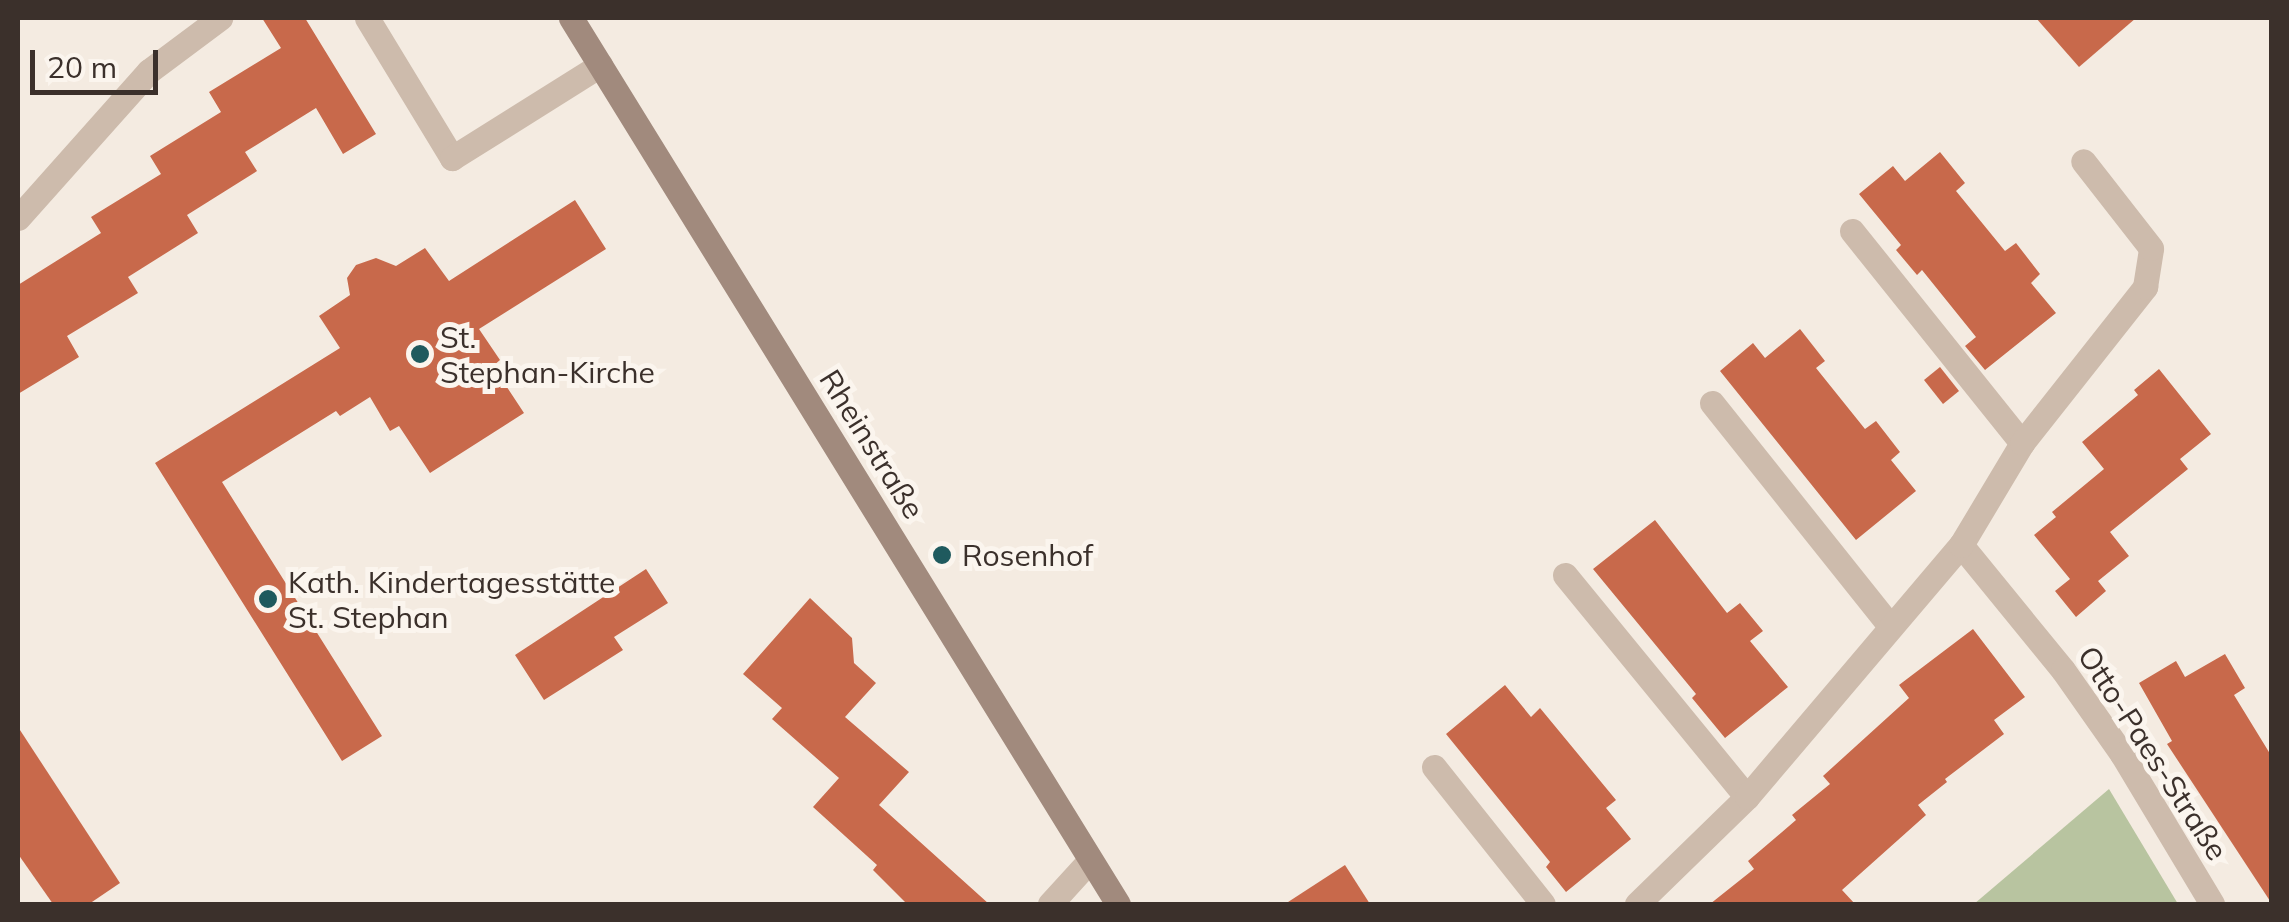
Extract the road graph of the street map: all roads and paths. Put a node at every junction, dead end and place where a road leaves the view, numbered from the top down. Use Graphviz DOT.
graph roads {
  1 [pos="220,18"];
  2 [pos="367,18"];
  3 [pos="571,18"];
  4 [pos="600,65"];
  5 [pos="2083,161"];
  6 [pos="18,218"];
  7 [pos="1852,231"];
  8 [pos="1712,403"];
  9 [pos="2022,443"];
  10 [pos="1961,546"];
  11 [pos="1565,575"];
  12 [pos="1890,626"];
  13 [pos="1434,767"];
  14 [pos="1747,796"];
  15 [pos="1090,860"];
  16 [pos="1050,904"];
  17 [pos="1118,904"];
  18 [pos="1543,904"];
  19 [pos="1637,904"];
  20 [pos="2212,904"];
  1 -- 6 [label="street"];
  2 -- 4 [label="street"];
  3 -- 4 [label="main road, Rheinstraße"];
  4 -- 15 [label="main road, Rheinstraße"];
  5 -- 9 [label="street"];
  7 -- 9 [label="street"];
  8 -- 12 [label="street"];
  9 -- 10 [label="street"];
  10 -- 12 [label="street"];
  10 -- 20 [label="street, Otto-Paes-Straße"];
  11 -- 14 [label="street"];
  12 -- 14 [label="street"];
  13 -- 18 [label="street"];
  14 -- 19 [label="street"];
  15 -- 16 [label="street"];
  15 -- 17 [label="main road, Rheinstraße"];
}
